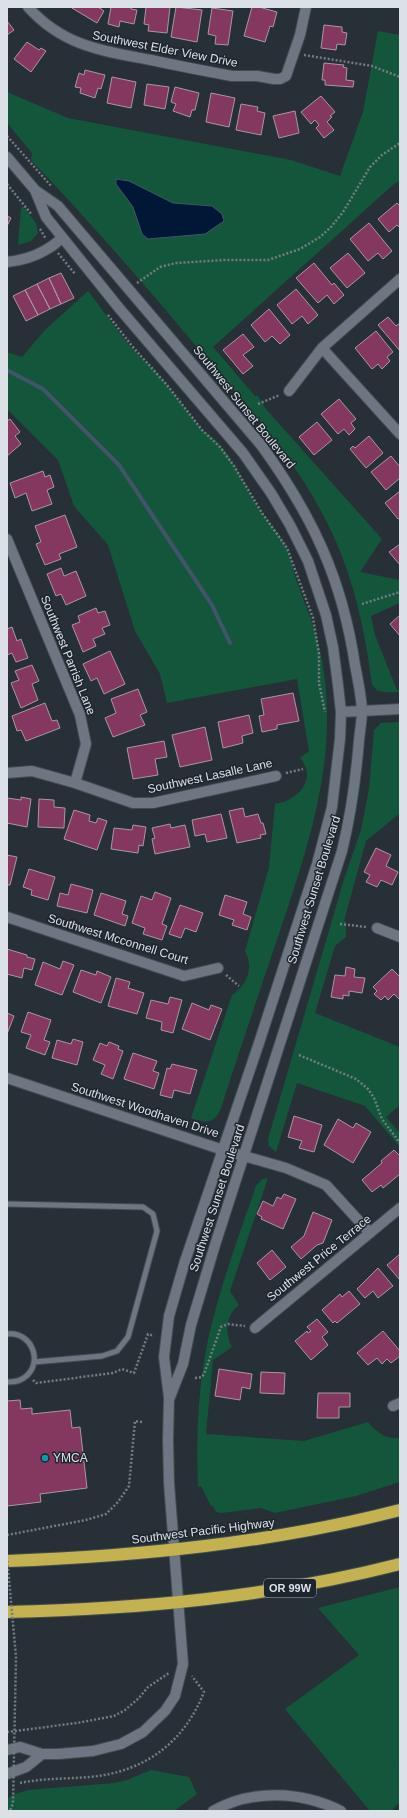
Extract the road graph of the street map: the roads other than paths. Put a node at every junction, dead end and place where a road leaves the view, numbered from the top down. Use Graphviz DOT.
graph roads {
  1 [pos="28,7"];
  2 [pos="306,7"];
  3 [pos="7,157"];
  4 [pos="35,190"];
  5 [pos="62,238"];
  6 [pos="7,262"];
  7 [pos="400,279"];
  8 [pos="322,348"];
  9 [pos="289,391"];
  10 [pos="400,434"];
  11 [pos="7,539"];
  12 [pos="400,709"];
  13 [pos="362,711"];
  14 [pos="341,712"];
  15 [pos="7,773"];
  16 [pos="276,776"];
  17 [pos="75,783"];
  18 [pos="7,917"];
  19 [pos="377,928"];
  20 [pos="400,937"];
  21 [pos="218,968"];
  22 [pos="7,1078"];
  23 [pos="223,1150"];
  24 [pos="244,1155"];
  25 [pos="7,1204"];
  26 [pos="400,1208"];
  27 [pos="370,1233"];
  28 [pos="255,1328"];
  29 [pos="7,1334"];
  30 [pos="34,1362"];
  31 [pos="7,1382"];
  32 [pos="169,1398"];
  33 [pos="400,1510"];
  34 [pos="174,1549"];
  35 [pos="7,1561"];
  36 [pos="400,1564"];
  37 [pos="179,1602"];
  38 [pos="7,1612"];
  39 [pos="7,1750"];
  40 [pos="42,1754"];
  41 [pos="7,1774"];
  42 [pos="213,1811"];
  43 [pos="341,1811"];
  1 -- 2 [label="main road, Southwest Elder View Drive"];
  3 -- 4 [label="main road, Southwest Sunset Boulevard"];
  4 -- 5 [label="main road, Southwest Sunset Boulevard"];
  4 -- 13 [label="main road, Southwest Sunset Boulevard"];
  5 -- 6 [label="main road"];
  5 -- 14 [label="main road, Southwest Sunset Boulevard"];
  7 -- 8 [label="main road"];
  8 -- 9 [label="main road"];
  8 -- 10 [label="main road"];
  11 -- 17 [label="main road, Southwest Parrish Lane"];
  12 -- 13 [label="main road"];
  13 -- 14 [label="main road"];
  13 -- 24 [label="main road, Southwest Sunset Boulevard"];
  14 -- 23 [label="main road, Southwest Sunset Boulevard"];
  15 -- 17 [label="main road, Southwest Lasalle Lane"];
  16 -- 17 [label="main road, Southwest Lasalle Lane"];
  18 -- 21 [label="main road, Southwest Mcconnell Court"];
  19 -- 20 [label="main road"];
  22 -- 23 [label="main road, Southwest Woodhaven Drive"];
  23 -- 24 [label="main road, Southwest Woodhaven Drive"];
  23 -- 32 [label="main road, Southwest Sunset Boulevard"];
  24 -- 27 [label="main road, Southwest Woodhaven Drive"];
  24 -- 32 [label="main road, Southwest Sunset Boulevard"];
  25 -- 30 [label="lane"];
  26 -- 27 [label="main road, Southwest Price Terrace"];
  27 -- 28 [label="main road, Southwest Price Terrace"];
  29 -- 30 [label="lane"];
  30 -- 31 [label="lane"];
  32 -- 34 [label="main road, Southwest Sunset Boulevard"];
  33 -- 34 [label="highway, Southwest Pacific Highway"];
  34 -- 35 [label="highway, Southwest Pacific Highway"];
  34 -- 37 [label="main road, Southwest Sunset Boulevard"];
  36 -- 37 [label="highway, OR 99W"];
  37 -- 38 [label="highway, OR 99W"];
  37 -- 40 [label="main road, Southwest Sunset Boulevard"];
  39 -- 40 [label="main road"];
  40 -- 41 [label="main road"];
  42 -- 43 [label="main road"];
}
